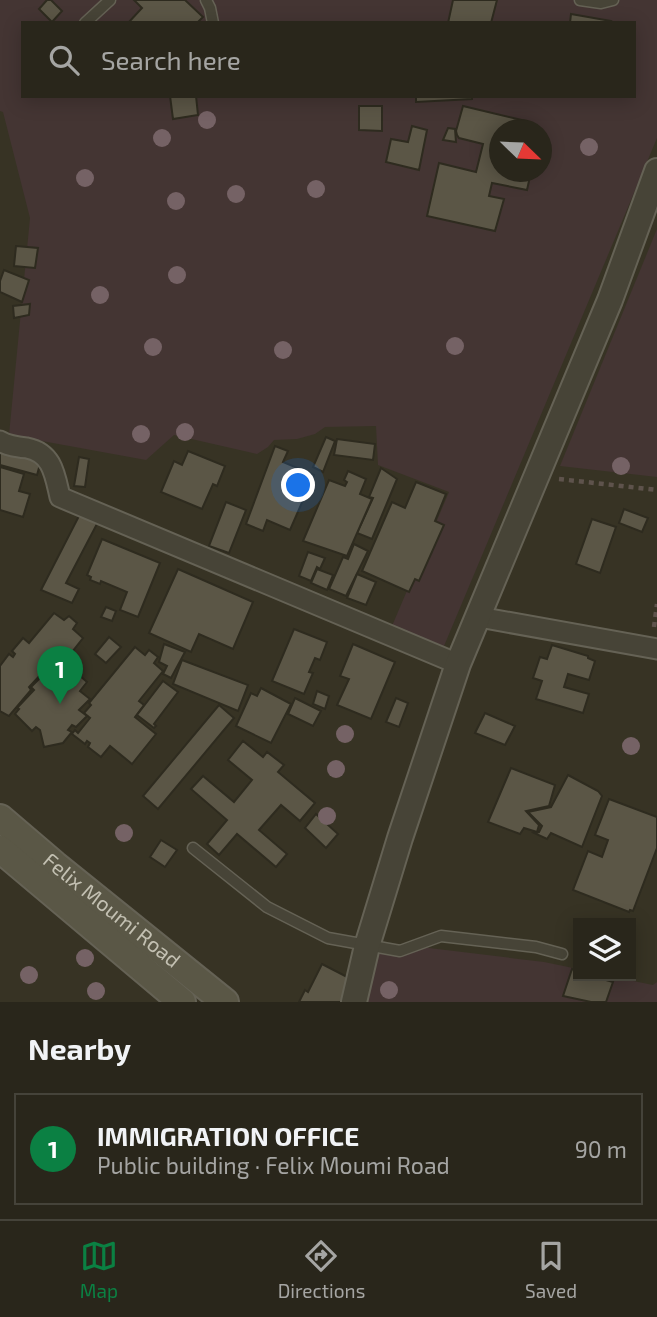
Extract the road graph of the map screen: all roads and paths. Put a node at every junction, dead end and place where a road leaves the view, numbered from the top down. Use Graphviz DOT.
graph roads {
  1 [pos="110,0"];
  2 [pos="205,0"];
  3 [pos="580,0"];
  4 [pos="613,0"];
  5 [pos="87,21"];
  6 [pos="213,21"];
  7 [pos="657,171"];
  8 [pos="0,441"];
  9 [pos="537,477"];
  10 [pos="657,490"];
  11 [pos="479,617"];
  12 [pos="657,649"];
  13 [pos="458,664"];
  14 [pos="2,831"];
  15 [pos="193,848"];
  16 [pos="47,873"];
  17 [pos="368,946"];
  18 [pos="562,954"];
  19 [pos="182,1002"];
  20 [pos="225,1002"];
  21 [pos="354,1002"];
  1 -- 5 [label="lane"];
  2 -- 6 [label="lane"];
  3 -- 4 [label="lane"];
  7 -- 9 [label="street"];
  8 -- 13 [label="street"];
  9 -- 10 [label="path"];
  9 -- 11 [label="street"];
  11 -- 12 [label="street"];
  11 -- 13 [label="street"];
  13 -- 17 [label="street"];
  14 -- 16 [label="main road, Felix Moumi Road"];
  15 -- 17 [label="lane"];
  16 -- 19 [label="main road, Felix Moumi Road"];
  16 -- 20 [label="main road, Felix Moumi Road"];
  17 -- 18 [label="lane"];
  17 -- 21 [label="street"];
}
